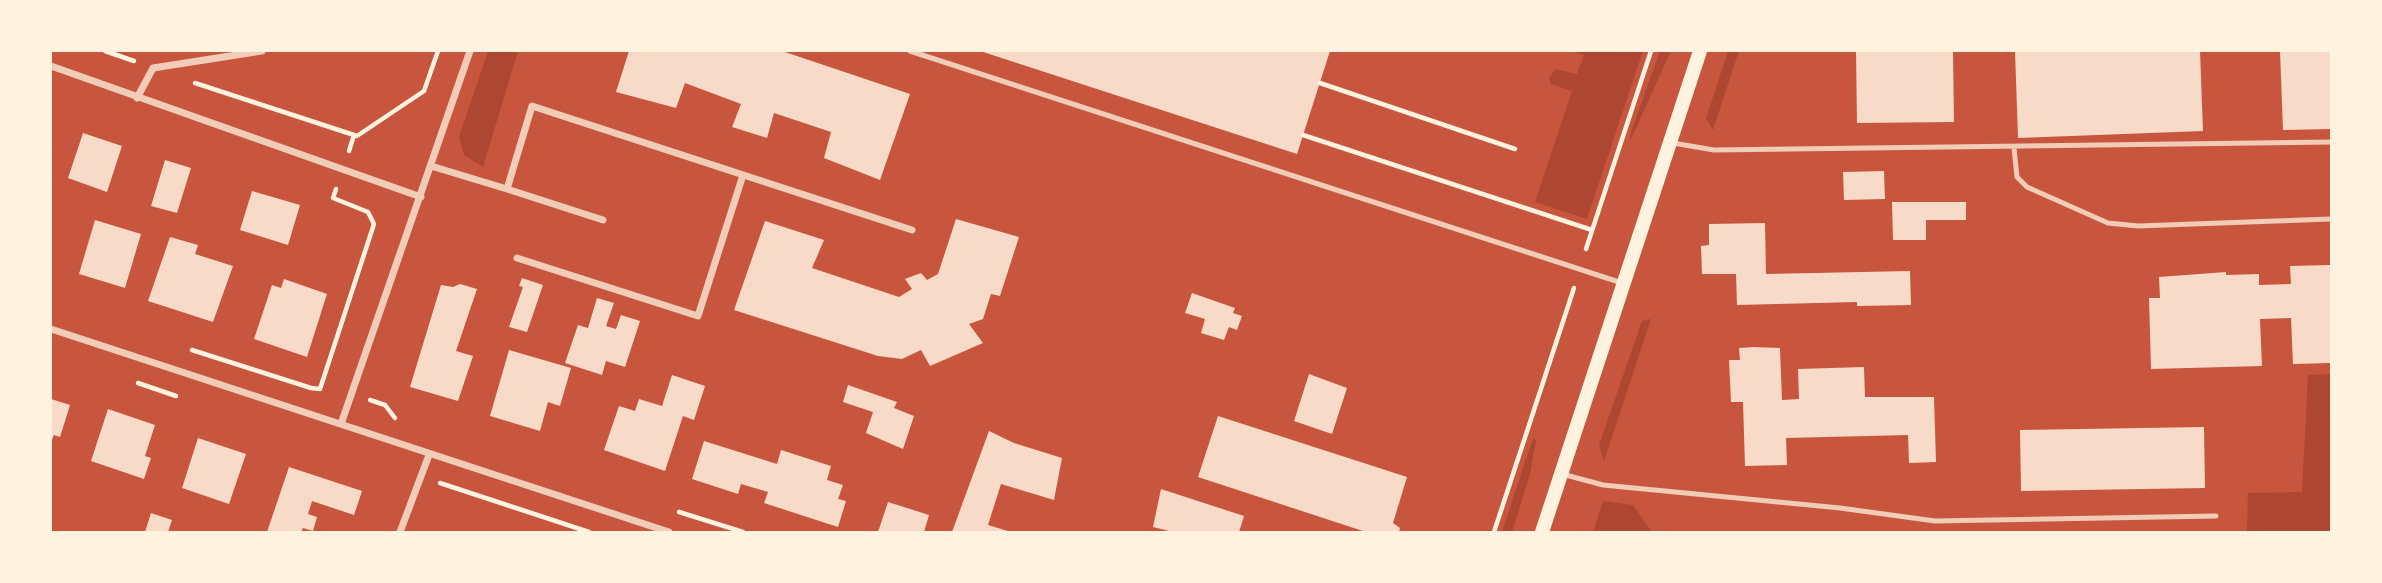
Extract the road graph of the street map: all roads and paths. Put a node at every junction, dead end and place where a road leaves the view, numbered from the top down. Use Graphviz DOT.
graph roads {
  1 [pos="105,51"];
  2 [pos="262,51"];
  3 [pos="438,51"];
  4 [pos="470,51"];
  5 [pos="910,51"];
  6 [pos="1651,51"];
  7 [pos="1700,51"];
  8 [pos="51,66"];
  9 [pos="153,68"];
  10 [pos="1320,83"];
  11 [pos="137,98"];
  12 [pos="354,135"];
  13 [pos="1303,135"];
  14 [pos="1670,142"];
  15 [pos="2331,142"];
  16 [pos="2014,148"];
  17 [pos="1516,149"];
  18 [pos="431,166"];
  19 [pos="343,170"];
  20 [pos="743,175"];
  21 [pos="507,189"];
  22 [pos="421,197"];
  23 [pos="2331,219"];
  24 [pos="603,220"];
  25 [pos="912,230"];
  26 [pos="1592,230"];
  27 [pos="517,258"];
  28 [pos="1580,269"];
  29 [pos="1622,283"];
  30 [pos="51,328"];
  31 [pos="320,388"];
  32 [pos="341,424"];
  33 [pos="429,455"];
  34 [pos="1562,474"];
  35 [pos="420,477"];
  36 [pos="2216,516"];
  37 [pos="400,532"];
  38 [pos="589,532"];
  39 [pos="669,532"];
  40 [pos="1494,532"];
  41 [pos="1542,532"];
  1 -- 9 [label="path"];
  2 -- 9 [label="street"];
  3 -- 12 [label="path"];
  4 -- 18 [label="street"];
  5 -- 28 [label="lane"];
  6 -- 26 [label="path"];
  7 -- 14 [label="main road"];
  8 -- 11 [label="street"];
  9 -- 11 [label="street"];
  9 -- 12 [label="path"];
  10 -- 17 [label="path"];
  11 -- 19 [label="street"];
  12 -- 19 [label="path"];
  13 -- 26 [label="path"];
  14 -- 16 [label="lane"];
  14 -- 29 [label="main road"];
  15 -- 16 [label="lane"];
  16 -- 23 [label="lane"];
  18 -- 21 [label="street"];
  18 -- 22 [label="street"];
  19 -- 22 [label="street"];
  19 -- 31 [label="path"];
  20 -- 21 [label="street"];
  20 -- 25 [label="street"];
  20 -- 27 [label="street"];
  21 -- 24 [label="street"];
  22 -- 32 [label="street"];
  26 -- 28 [label="path"];
  28 -- 29 [label="lane"];
  28 -- 40 [label="path"];
  29 -- 34 [label="main road"];
  30 -- 32 [label="street"];
  32 -- 33 [label="street"];
  33 -- 35 [label="street"];
  33 -- 39 [label="street"];
  34 -- 36 [label="lane"];
  34 -- 41 [label="main road"];
  35 -- 37 [label="street"];
  35 -- 38 [label="path"];
}
